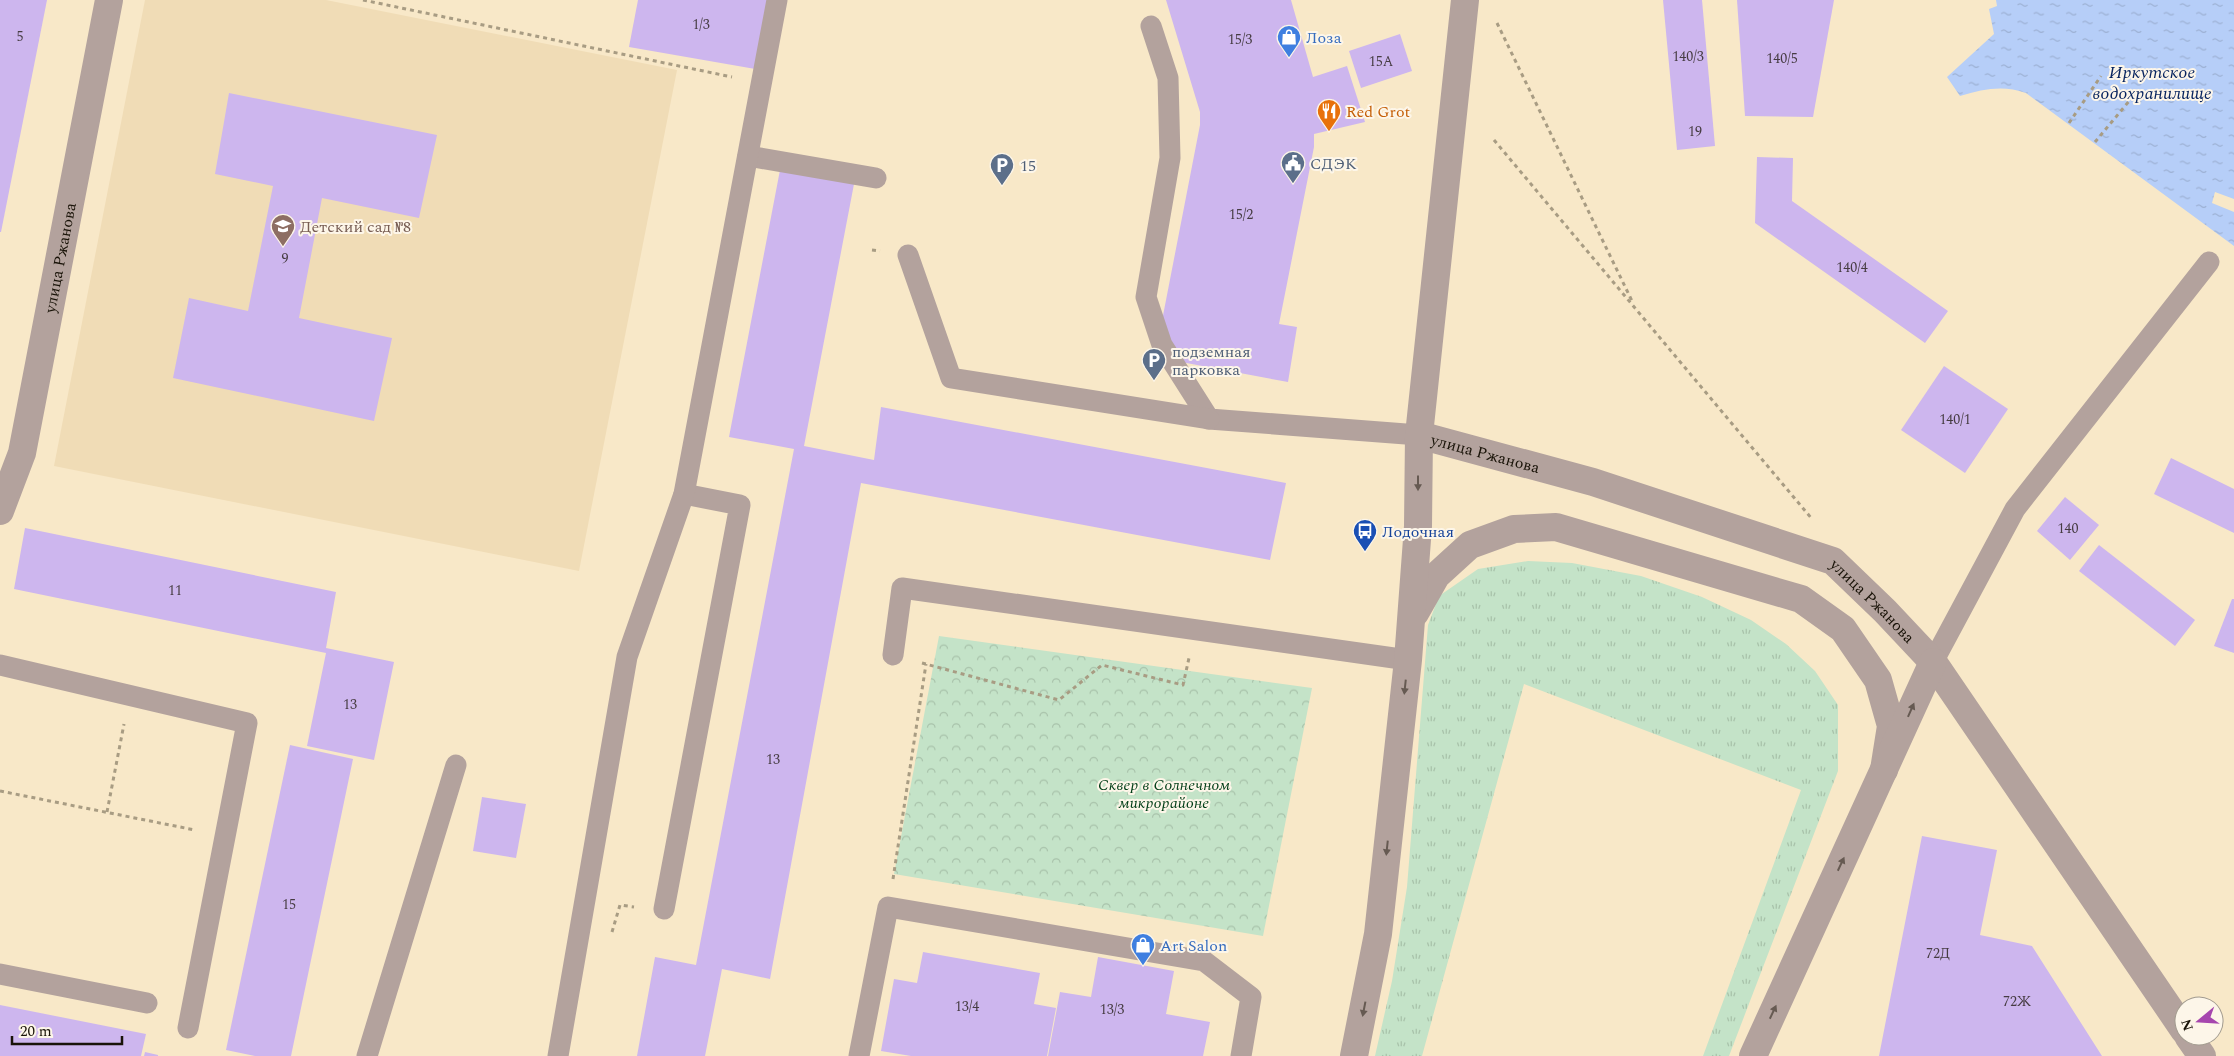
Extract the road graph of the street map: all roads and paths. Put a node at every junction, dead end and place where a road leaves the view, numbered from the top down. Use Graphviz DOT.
graph roads {
  1 [pos="109,0"];
  2 [pos="364,0"];
  3 [pos="777,0"];
  4 [pos="1465,0"];
  5 [pos="1495,20"];
  6 [pos="1151,26"];
  7 [pos="2101,76"];
  8 [pos="762,83"];
  9 [pos="2135,94"];
  10 [pos="2069,123"];
  11 [pos="1494,140"];
  12 [pos="2095,142"];
  13 [pos="748,156"];
  14 [pos="876,178"];
  15 [pos="908,255"];
  16 [pos="2209,262"];
  17 [pos="1635,308"];
  18 [pos="1209,418"];
  19 [pos="1419,435"];
  20 [pos="684,494"];
  21 [pos="0,512"];
  22 [pos="1817,525"];
  23 [pos="1411,621"];
  24 [pos="1196,630"];
  25 [pos="893,655"];
  26 [pos="1408,660"];
  27 [pos="1932,662"];
  28 [pos="926,664"];
  29 [pos="0,665"];
  30 [pos="130,695"];
  31 [pos="456,765"];
  32 [pos="1884,770"];
  33 [pos="0,791"];
  34 [pos="107,812"];
  35 [pos="225,836"];
  36 [pos="894,874"];
  37 [pos="620,905"];
  38 [pos="664,910"];
  39 [pos="610,938"];
  40 [pos="0,974"];
  41 [pos="147,1003"];
  42 [pos="2174,1015"];
  43 [pos="188,1028"];
  44 [pos="368,1056"];
  45 [pos="558,1056"];
  46 [pos="860,1056"];
  47 [pos="1241,1056"];
  48 [pos="1354,1056"];
  49 [pos="1753,1056"];
  1 -- 21 [label="street, улица Ржанова"];
  2 -- 8 [label="path"];
  3 -- 8 [label="lane"];
  4 -- 19 [label="street, улица Ржанова"];
  5 -- 17 [label="path"];
  6 -- 18 [label="lane"];
  7 -- 10 [label="path"];
  8 -- 13 [label="lane"];
  9 -- 12 [label="path"];
  11 -- 17 [label="path"];
  13 -- 14 [label="lane"];
  13 -- 20 [label="lane"];
  15 -- 18 [label="lane"];
  16 -- 27 [label="lane"];
  17 -- 22 [label="path"];
  18 -- 19 [label="lane"];
  19 -- 23 [label="street, one-way"];
  19 -- 27 [label="street, улица Ржанова"];
  20 -- 38 [label="lane"];
  20 -- 45 [label="lane"];
  23 -- 26 [label="street"];
  23 -- 32 [label="street"];
  24 -- 25 [label="lane"];
  24 -- 26 [label="lane"];
  24 -- 28 [label="path"];
  25 -- 28 [label="path"];
  26 -- 48 [label="street, one-way"];
  32 -- 27 [label="street, one-way"];
  27 -- 42 [label="street, улица Ржанова"];
  28 -- 36 [label="path"];
  29 -- 30 [label="lane"];
  30 -- 34 [label="path"];
  30 -- 35 [label="lane"];
  31 -- 44 [label="lane"];
  49 -- 32 [label="street, one-way"];
  33 -- 34 [label="path"];
  34 -- 35 [label="path"];
  35 -- 43 [label="lane"];
  37 -- 39 [label="path"];
  40 -- 41 [label="lane"];
  46 -- 47 [label="lane"];
}
